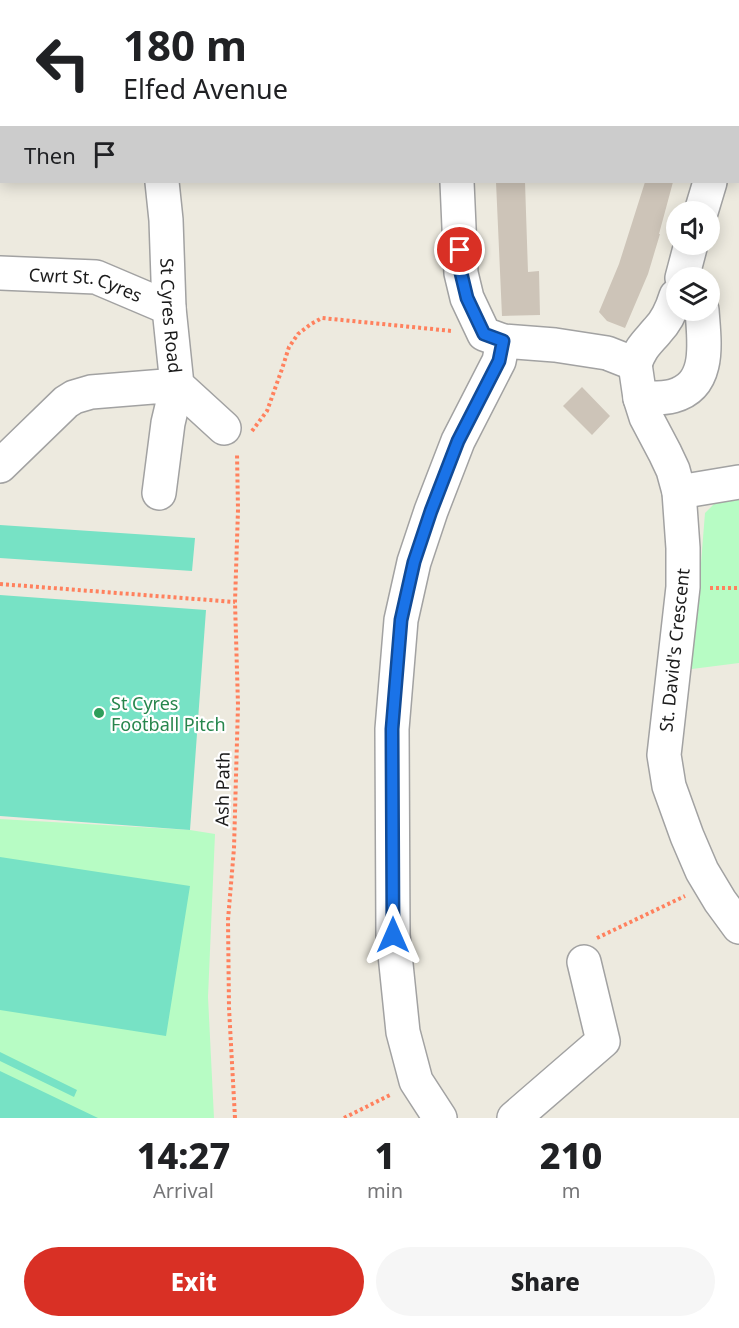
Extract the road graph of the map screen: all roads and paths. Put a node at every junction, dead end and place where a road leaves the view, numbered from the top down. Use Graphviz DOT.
graph roads {
  1 [pos="162,183"];
  2 [pos="457,183"];
  3 [pos="710,183"];
  4 [pos="704,201"];
  5 [pos="0,273"];
  6 [pos="169,308"];
  7 [pos="666,319"];
  8 [pos="703,321"];
  9 [pos="493,338"];
  10 [pos="635,364"];
  11 [pos="177,385"];
  12 [pos="640,398"];
  13 [pos="236,432"];
  14 [pos="0,466"];
  15 [pos="739,482"];
  16 [pos="679,492"];
  17 [pos="159,494"];
  18 [pos="0,584"];
  19 [pos="236,602"];
  20 [pos="710,885"];
  21 [pos="739,927"];
  22 [pos="584,963"];
  23 [pos="416,1081"];
  24 [pos="235,1118"];
  25 [pos="344,1118"];
  26 [pos="440,1118"];
  27 [pos="514,1118"];
  1 -- 6 [label="street, St Cyres Road"];
  2 -- 9 [label="street"];
  3 -- 4 [label="street"];
  5 -- 6 [label="street, Cwrt St. Cyres"];
  6 -- 11 [label="street, St Cyres Road"];
  7 -- 10 [label="street"];
  8 -- 12 [label="street"];
  9 -- 10 [label="street"];
  9 -- 13 [label="path"];
  9 -- 23 [label="street"];
  10 -- 12 [label="street, St. David's Crescent"];
  11 -- 13 [label="street, St Cyres Road"];
  11 -- 14 [label="street"];
  11 -- 17 [label="street"];
  12 -- 16 [label="street, St. David's Crescent"];
  13 -- 19 [label="path, Ash Path"];
  15 -- 16 [label="street"];
  16 -- 20 [label="street, St. David's Crescent"];
  18 -- 19 [label="path"];
  19 -- 24 [label="path, Ash Path"];
  20 -- 21 [label="street, St. David's Crescent"];
  20 -- 22 [label="path"];
  22 -- 27 [label="street"];
  23 -- 25 [label="path"];
  23 -- 26 [label="street"];
}
